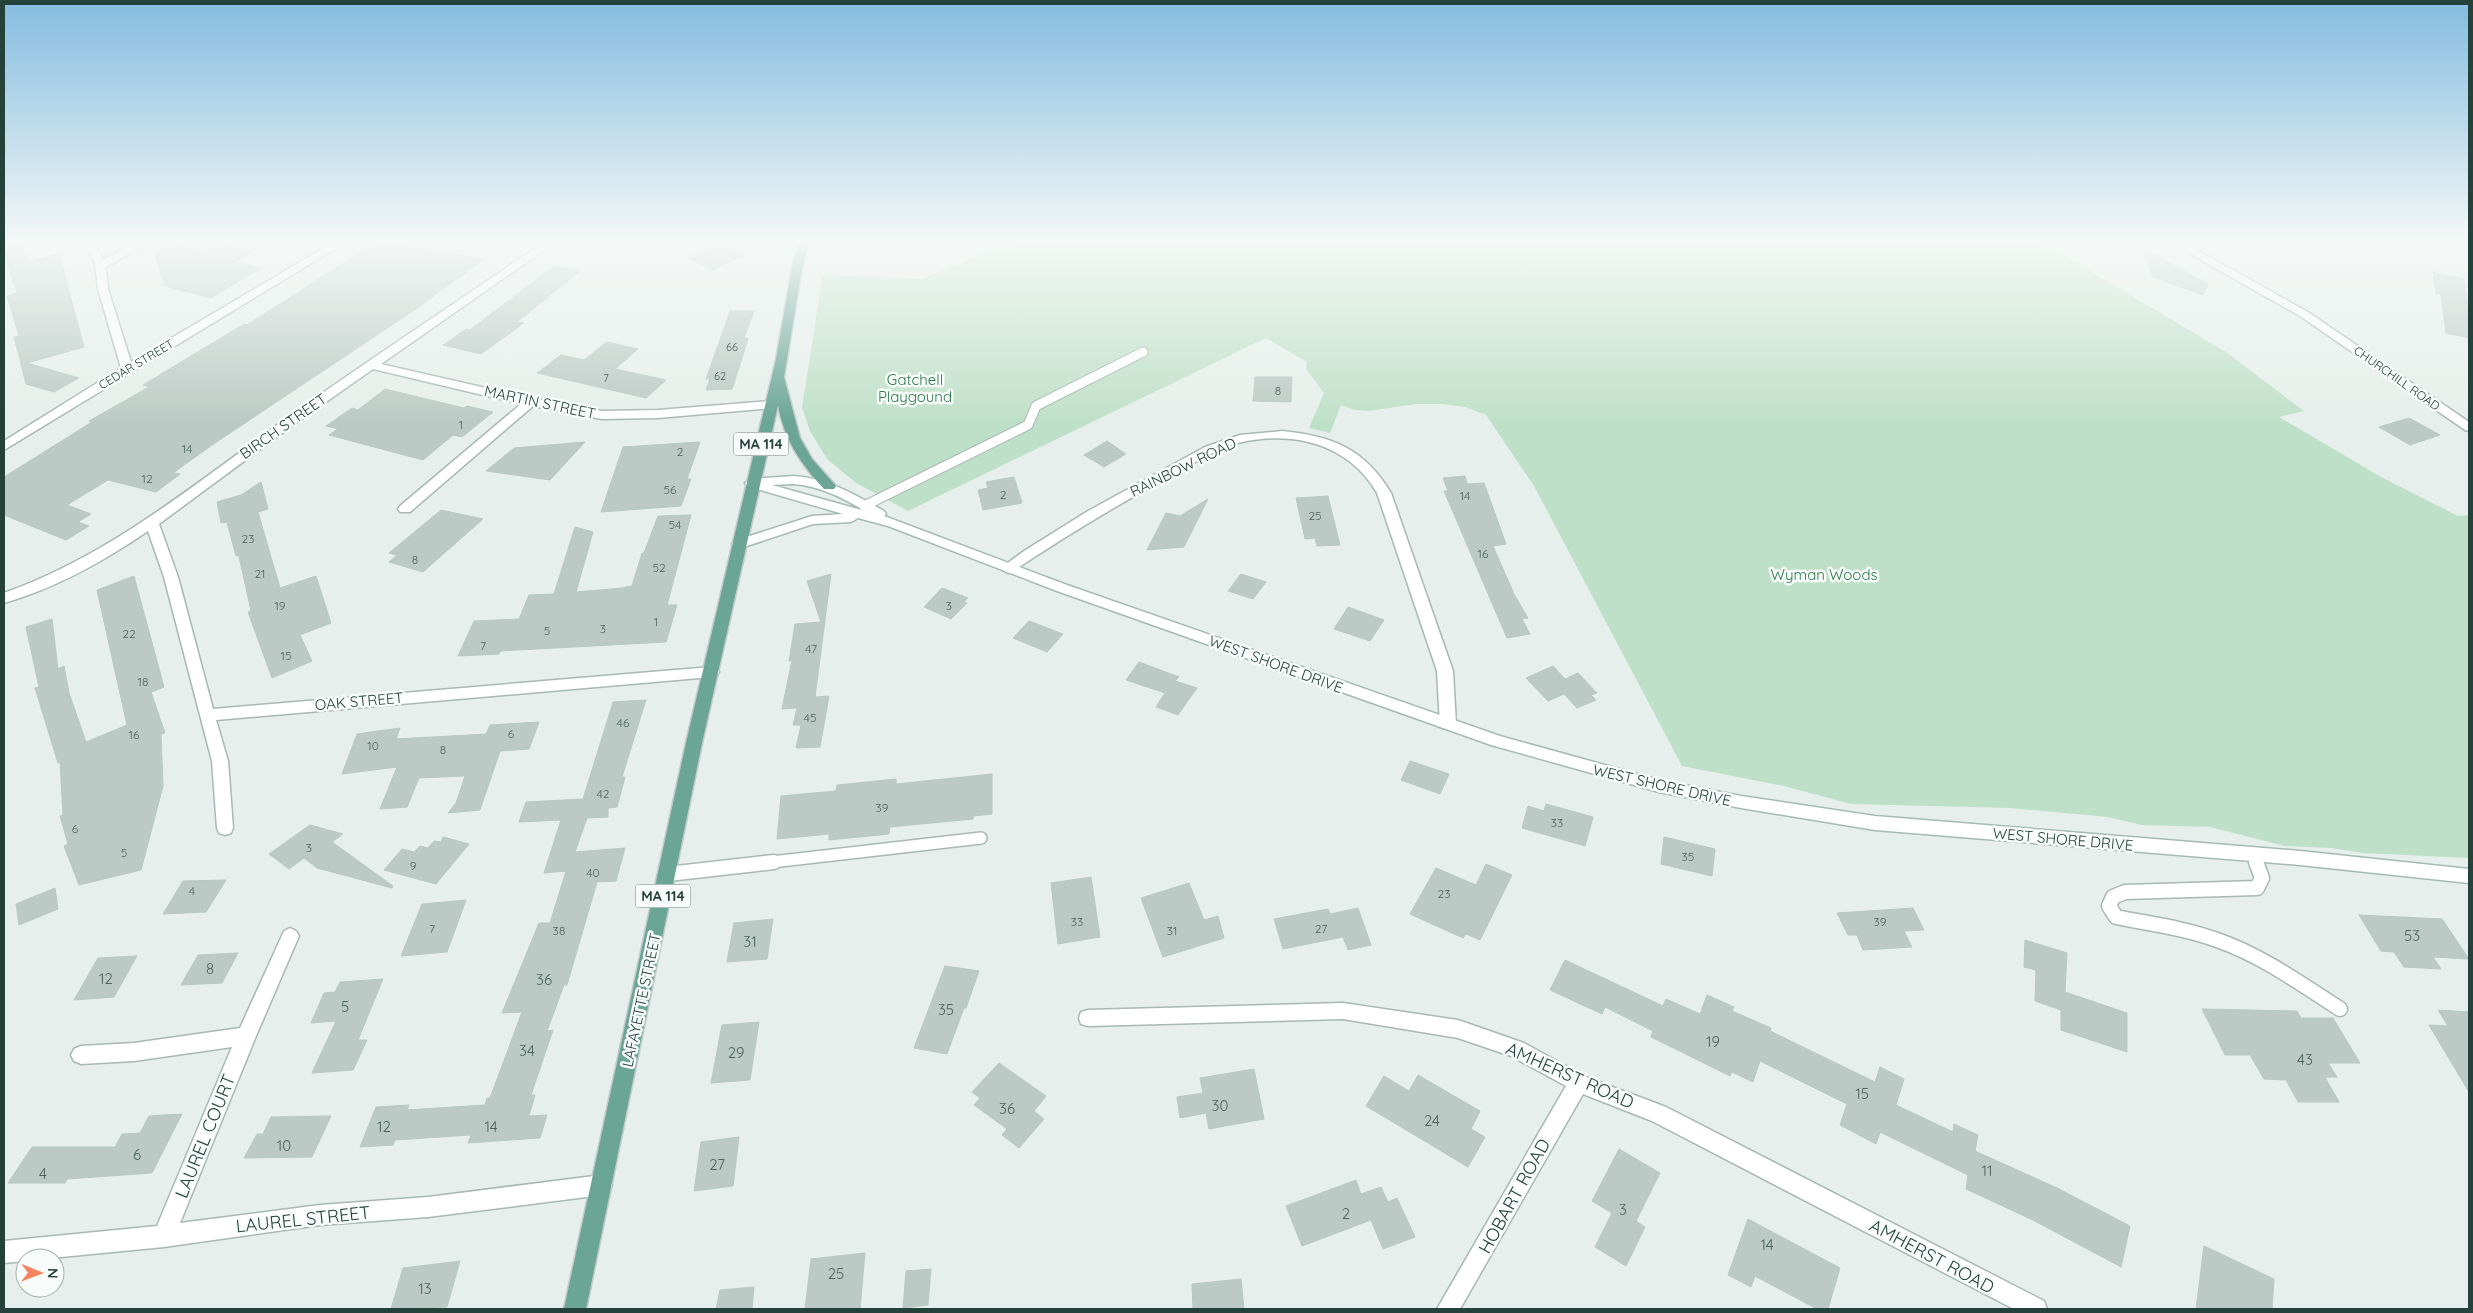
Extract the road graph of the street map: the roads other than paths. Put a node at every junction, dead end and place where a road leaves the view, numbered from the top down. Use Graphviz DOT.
graph roads {
  1 [pos="107,300"];
  2 [pos="242,300"];
  3 [pos="466,300"];
  4 [pos="791,300"];
  5 [pos="2279,300"];
  6 [pos="1143,352"];
  7 [pos="371,365"];
  8 [pos="127,368"];
  9 [pos="779,370"];
  10 [pos="530,402"];
  11 [pos="770,405"];
  12 [pos="2469,427"];
  13 [pos="4,446"];
  14 [pos="752,483"];
  15 [pos="829,486"];
  16 [pos="864,506"];
  17 [pos="404,509"];
  18 [pos="152,522"];
  19 [pos="893,523"];
  20 [pos="739,544"];
  21 [pos="1008,568"];
  22 [pos="4,598"];
  23 [pos="711,672"];
  24 [pos="207,716"];
  25 [pos="1448,724"];
  26 [pos="225,828"];
  27 [pos="981,838"];
  28 [pos="2253,854"];
  29 [pos="668,874"];
  30 [pos="2469,876"];
  31 [pos="290,936"];
  32 [pos="2340,1009"];
  33 [pos="1088,1018"];
  34 [pos="246,1036"];
  35 [pos="81,1055"];
  36 [pos="1578,1083"];
  37 [pos="602,1185"];
  38 [pos="164,1236"];
  39 [pos="4,1252"];
  40 [pos="575,1309"];
  41 [pos="1448,1309"];
  42 [pos="2036,1309"];
  1 -- 8 [label="street"];
  2 -- 8 [label="street, CEDAR STREET"];
  3 -- 7 [label="street, BIRCH STREET"];
  4 -- 9 [label="main road, LAFAYETTE STREET / MA 114"];
  5 -- 12 [label="street, CHURCHILL ROAD"];
  6 -- 16 [label="lane"];
  7 -- 10 [label="street, MARTIN STREET"];
  7 -- 18 [label="street, BIRCH STREET"];
  8 -- 13 [label="street, CEDAR STREET"];
  9 -- 11 [label="main road, LAFAYETTE STREET / MA 114"];
  9 -- 15 [label="main road"];
  10 -- 11 [label="street, MARTIN STREET"];
  10 -- 17 [label="street"];
  11 -- 14 [label="main road, LAFAYETTE STREET / MA 114"];
  14 -- 15 [label="street, WEST SHORE DRIVE"];
  14 -- 19 [label="street, WEST SHORE DRIVE"];
  14 -- 20 [label="main road, LAFAYETTE STREET / MA 114"];
  15 -- 16 [label="street, WEST SHORE DRIVE"];
  16 -- 19 [label="street, WEST SHORE DRIVE"];
  18 -- 22 [label="street, BIRCH STREET"];
  18 -- 24 [label="street"];
  19 -- 20 [label="street"];
  19 -- 21 [label="street, WEST SHORE DRIVE"];
  20 -- 23 [label="main road, LAFAYETTE STREET / MA 114"];
  21 -- 25 [label="street, WEST SHORE DRIVE"];
  21 -- 25 [label="street, RAINBOW ROAD"];
  23 -- 24 [label="street, OAK STREET"];
  23 -- 29 [label="main road, LAFAYETTE STREET / MA 114"];
  24 -- 26 [label="street"];
  25 -- 28 [label="street, WEST SHORE DRIVE"];
  27 -- 29 [label="lane"];
  28 -- 30 [label="street, WEST SHORE DRIVE"];
  28 -- 32 [label="lane"];
  29 -- 37 [label="main road, LAFAYETTE STREET / MA 114"];
  31 -- 34 [label="street, LAUREL COURT"];
  33 -- 36 [label="street, AMHERST ROAD"];
  34 -- 35 [label="street"];
  34 -- 38 [label="street, LAUREL COURT"];
  36 -- 41 [label="street, HOBART ROAD"];
  36 -- 42 [label="street, AMHERST ROAD"];
  37 -- 38 [label="street, LAUREL STREET"];
  37 -- 40 [label="main road, LAFAYETTE STREET / MA 114"];
  38 -- 39 [label="street, LAUREL STREET"];
}
